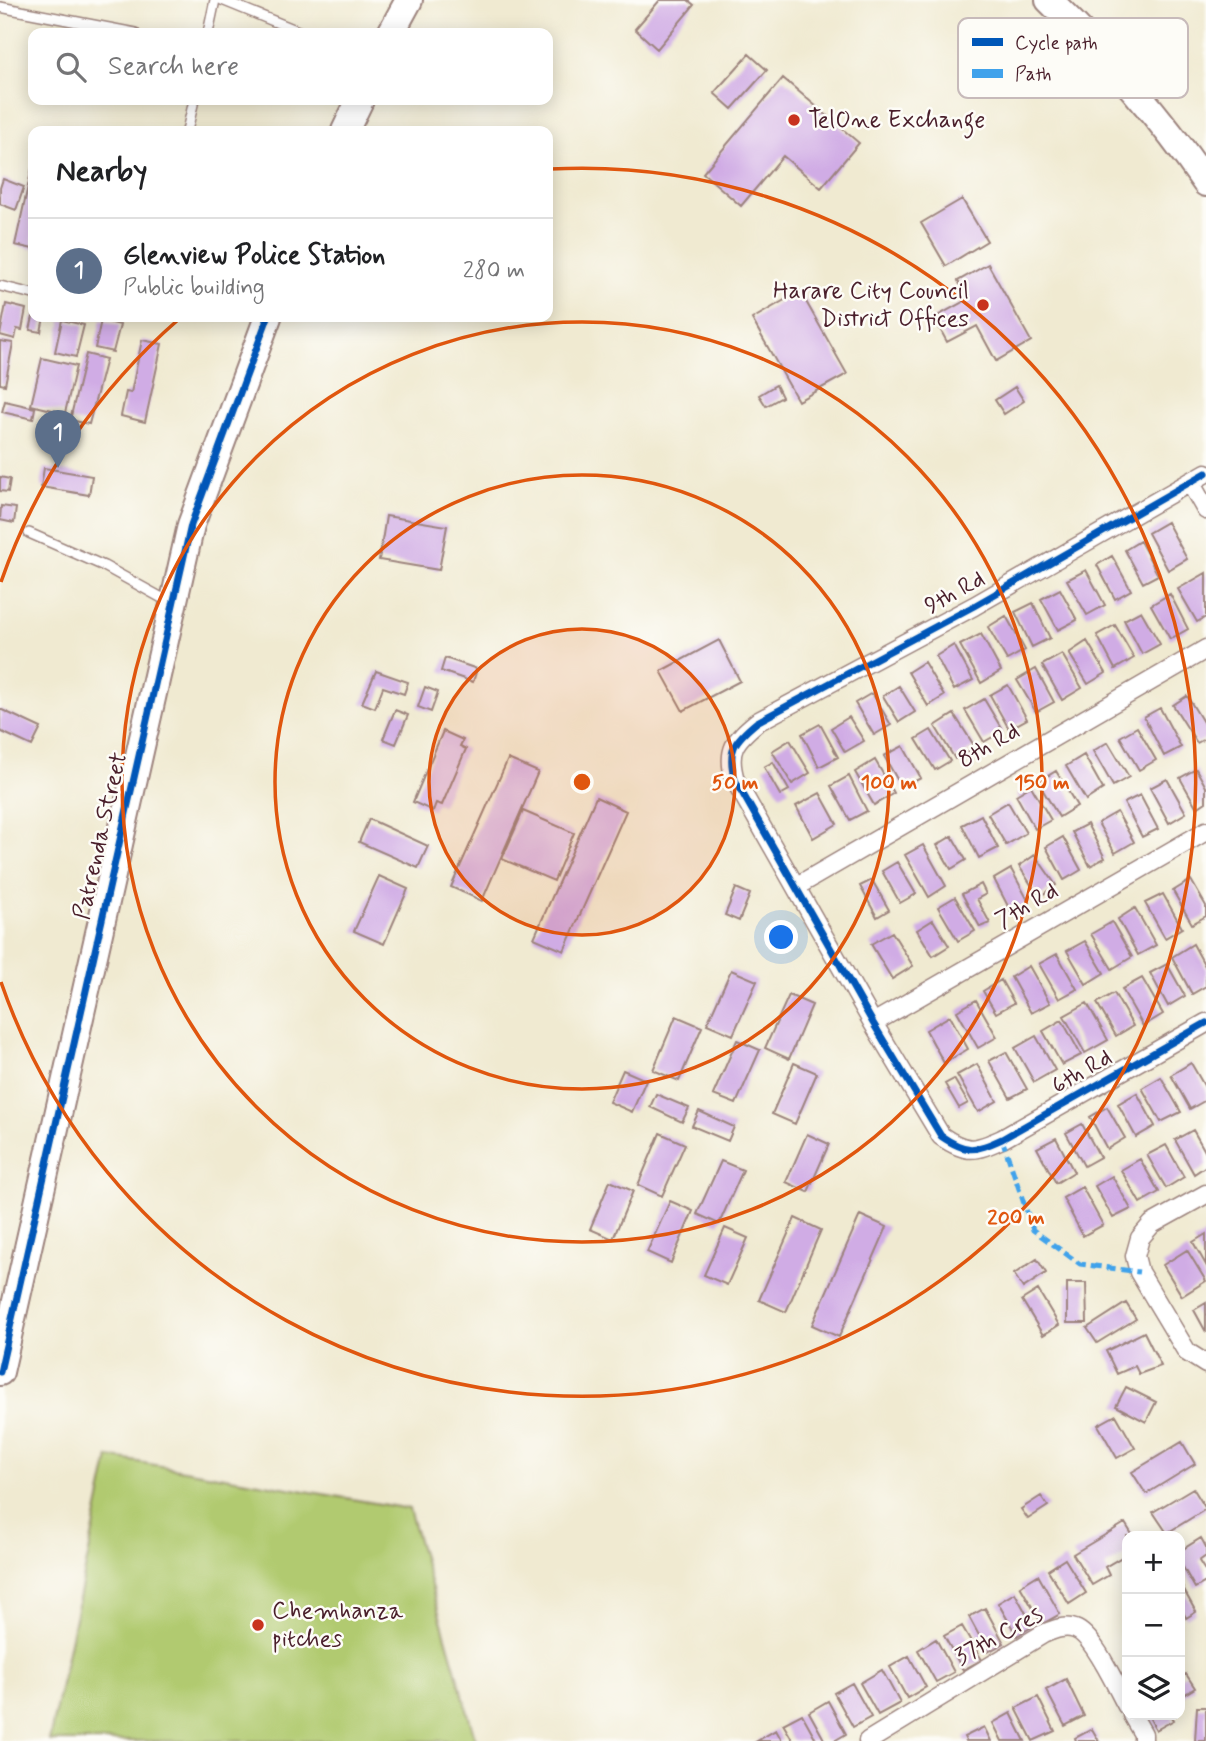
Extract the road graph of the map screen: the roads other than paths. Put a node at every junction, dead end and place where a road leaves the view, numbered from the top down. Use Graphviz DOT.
graph roads {
  1 [pos="215,0"];
  2 [pos="222,0"];
  3 [pos="409,0"];
  4 [pos="1049,0"];
  5 [pos="0,7"];
  6 [pos="1068,18"];
  7 [pos="109,28"];
  8 [pos="209,28"];
  9 [pos="291,28"];
  10 [pos="394,28"];
  11 [pos="1143,98"];
  12 [pos="193,105"];
  13 [pos="358,105"];
  14 [pos="188,126"];
  15 [pos="347,126"];
  16 [pos="1206,183"];
  17 [pos="0,286"];
  18 [pos="28,293"];
  19 [pos="266,322"];
  20 [pos="1198,477"];
  21 [pos="1206,510"];
  22 [pos="29,533"];
  23 [pos="172,604"];
  24 [pos="1206,649"];
  25 [pos="1206,831"];
  26 [pos="797,886"];
  27 [pos="873,1023"];
  28 [pos="1206,1024"];
  29 [pos="1206,1194"];
  30 [pos="1206,1364"];
  31 [pos="0,1372"];
  32 [pos="1122,1698"];
  33 [pos="1135,1720"];
  34 [pos="868,1741"];
  35 [pos="1143,1741"];
  1 -- 8 [label="lane"];
  2 -- 9 [label="lane"];
  3 -- 10 [label="street"];
  4 -- 6 [label="street"];
  5 -- 7 [label="lane"];
  11 -- 16 [label="street"];
  12 -- 14 [label="lane"];
  13 -- 15 [label="street"];
  17 -- 18 [label="lane"];
  19 -- 23 [label="street, Patrenda Street"];
  20 -- 21 [label="street"];
  20 -- 26 [label="street, 9th Rd"];
  22 -- 23 [label="lane"];
  23 -- 31 [label="street, Patrenda Street"];
  24 -- 26 [label="street, 8th Rd"];
  25 -- 27 [label="street, 7th Rd"];
  26 -- 27 [label="street"];
  27 -- 28 [label="street, 6th Rd"];
  29 -- 30 [label="street"];
  32 -- 34 [label="street, 37th Cres"];
  33 -- 35 [label="street"];
}
